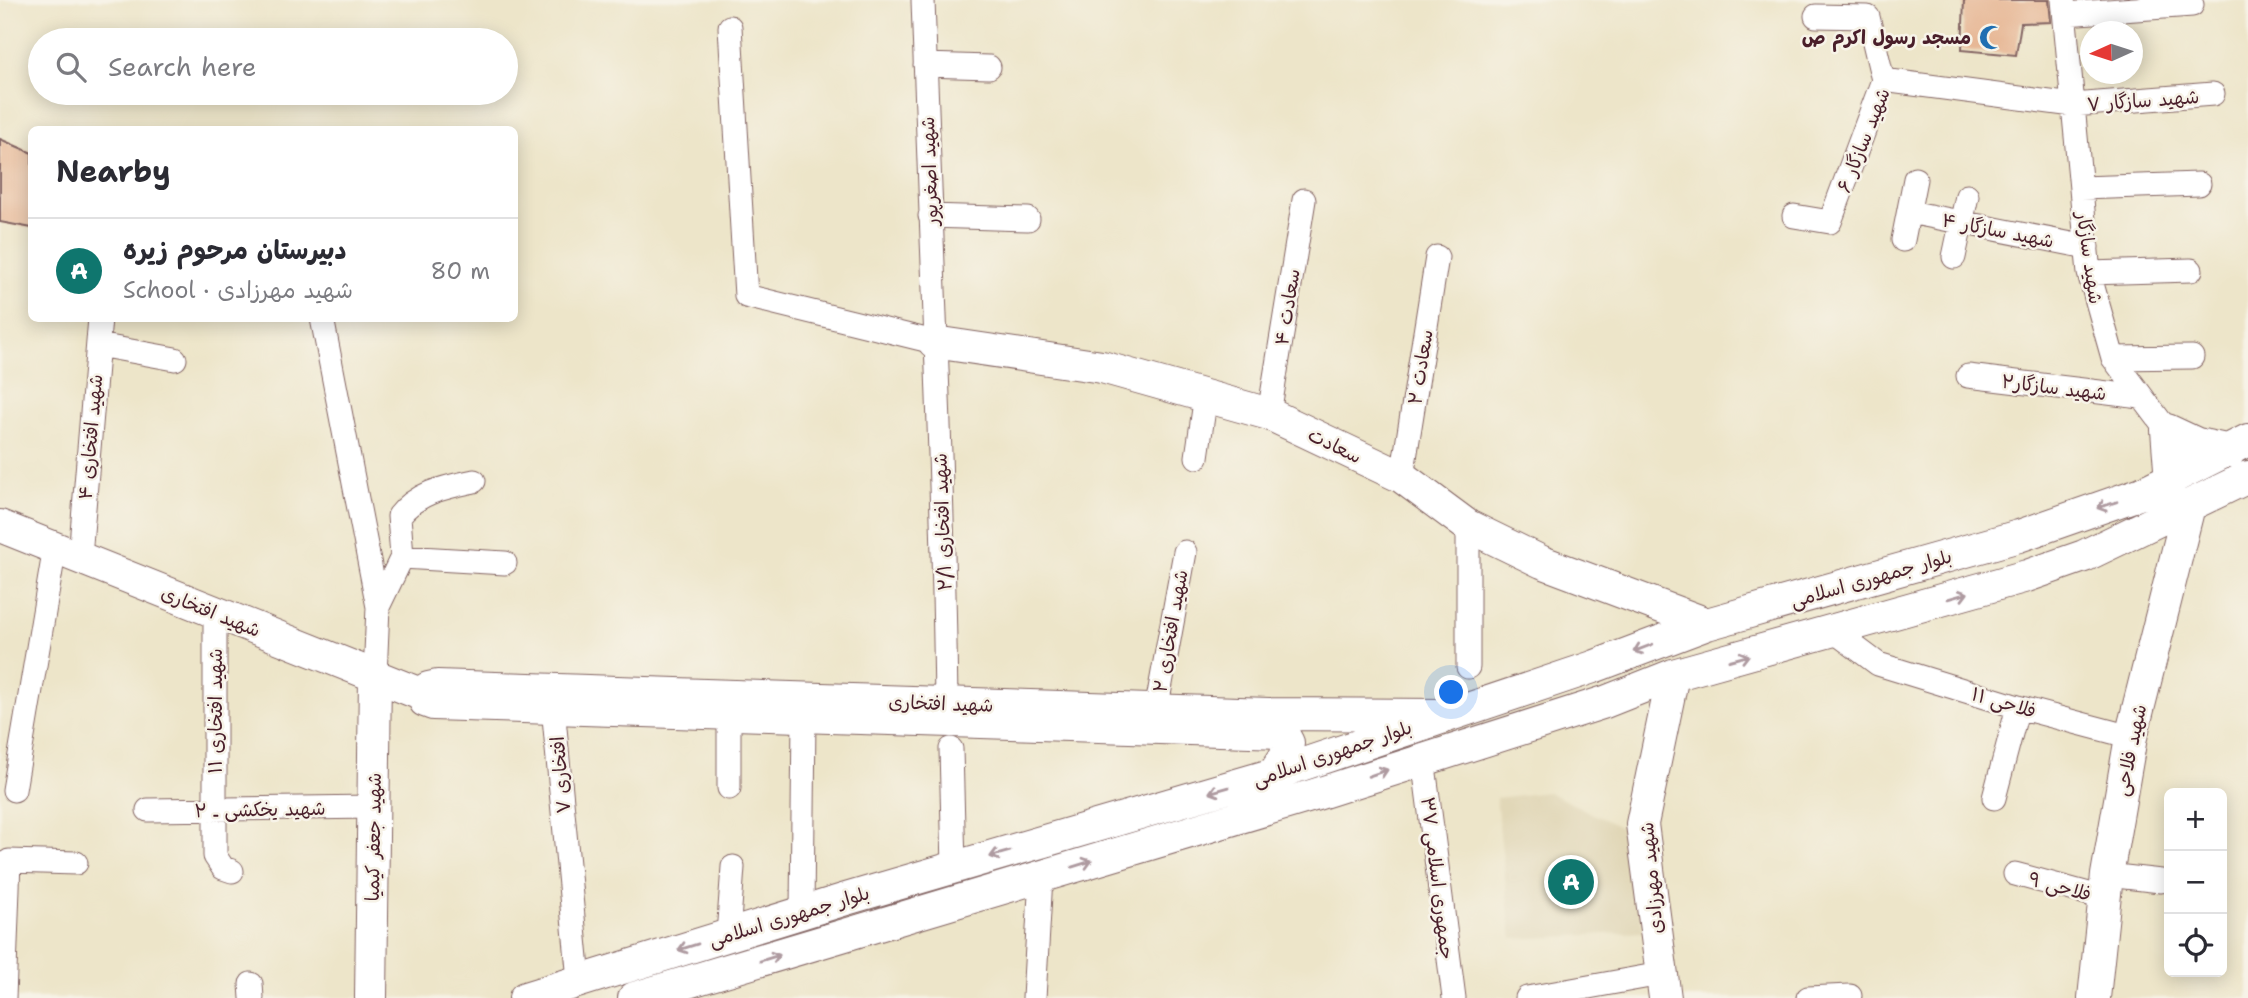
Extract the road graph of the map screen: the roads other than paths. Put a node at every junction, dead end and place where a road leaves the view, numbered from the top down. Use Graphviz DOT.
graph roads {
  1 [pos="923,0"];
  2 [pos="2192,5"];
  3 [pos="2064,7"];
  4 [pos="1816,16"];
  5 [pos="730,27"];
  6 [pos="925,65"];
  7 [pos="989,67"];
  8 [pos="1883,80"];
  9 [pos="2213,94"];
  10 [pos="2073,105"];
  11 [pos="1915,179"];
  12 [pos="2199,184"];
  13 [pos="2081,188"];
  14 [pos="1967,196"];
  15 [pos="1304,200"];
  16 [pos="1909,212"];
  17 [pos="930,216"];
  18 [pos="1794,216"];
  19 [pos="1028,219"];
  20 [pos="1962,223"];
  21 [pos="1903,240"];
  22 [pos="2087,247"];
  23 [pos="1437,257"];
  24 [pos="1954,257"];
  25 [pos="2191,270"];
  26 [pos="2089,273"];
  27 [pos="100,322"];
  28 [pos="324,322"];
  29 [pos="934,342"];
  30 [pos="98,345"];
  31 [pos="2192,357"];
  32 [pos="2113,358"];
  33 [pos="175,359"];
  34 [pos="1968,376"];
  35 [pos="1206,396"];
  36 [pos="2141,397"];
  37 [pos="1269,414"];
  38 [pos="2168,430"];
  39 [pos="2239,446"];
  40 [pos="1197,457"];
  41 [pos="1402,477"];
  42 [pos="2248,477"];
  43 [pos="474,481"];
  44 [pos="2180,494"];
  45 [pos="2073,516"];
  46 [pos="0,526"];
  47 [pos="1468,526"];
  48 [pos="2019,536"];
  49 [pos="67,552"];
  50 [pos="1185,552"];
  51 [pos="2084,556"];
  52 [pos="402,557"];
  53 [pos="505,563"];
  54 [pos="2026,576"];
  55 [pos="379,607"];
  56 [pos="215,614"];
  57 [pos="1707,624"];
  58 [pos="1835,632"];
  59 [pos="1468,667"];
  60 [pos="1593,667"];
  61 [pos="375,676"];
  62 [pos="1673,676"];
  63 [pos="1527,689"];
  64 [pos="430,691"];
  65 [pos="1605,702"];
  66 [pos="946,703"];
  67 [pos="553,707"];
  68 [pos="2018,707"];
  69 [pos="1156,710"];
  70 [pos="729,713"];
  71 [pos="1446,715"];
  72 [pos="804,716"];
  73 [pos="1265,723"];
  74 [pos="1534,724"];
  75 [pos="2131,737"];
  76 [pos="951,749"];
  77 [pos="1423,758"];
  78 [pos="1274,774"];
  79 [pos="729,788"];
  80 [pos="14,790"];
  81 [pos="1994,798"];
  82 [pos="373,807"];
  83 [pos="215,809"];
  84 [pos="148,810"];
  85 [pos="76,863"];
  86 [pos="733,867"];
  87 [pos="954,867"];
  88 [pos="232,871"];
  89 [pos="2015,874"];
  90 [pos="1041,877"];
  91 [pos="2161,881"];
  92 [pos="2106,886"];
  93 [pos="802,912"];
  94 [pos="728,935"];
  95 [pos="579,980"];
  96 [pos="1663,986"];
  97 [pos="1850,996"];
  98 [pos="1534,997"];
  99 [pos="4,998"];
  100 [pos="371,998"];
  101 [pos="525,998"];
  102 [pos="634,998"];
  103 [pos="1034,998"];
  104 [pos="1454,998"];
  105 [pos="1808,998"];
  106 [pos="2094,998"];
  1 -- 6 [label="street, شهید اصغرپور"];
  2 -- 3 [label="street"];
  3 -- 10 [label="street, شهید سازگار"];
  4 -- 8 [label="street"];
  5 -- 29 [label="street"];
  6 -- 7 [label="street"];
  6 -- 17 [label="street, شهید اصغرپور"];
  8 -- 10 [label="street, شهید سازگار ۶"];
  8 -- 18 [label="street, شهید سازگار ۶"];
  9 -- 10 [label="street, شهید سازگار ۷"];
  10 -- 13 [label="street, شهید سازگار"];
  11 -- 16 [label="street"];
  12 -- 13 [label="street"];
  13 -- 22 [label="street, شهید سازگار"];
  14 -- 20 [label="street"];
  15 -- 37 [label="street, سعادت ۴"];
  16 -- 20 [label="street, شهید سازگار ۴"];
  16 -- 21 [label="street"];
  17 -- 19 [label="street"];
  17 -- 29 [label="street, شهید اصغرپور"];
  20 -- 22 [label="street, شهید سازگار ۴"];
  20 -- 24 [label="street"];
  22 -- 26 [label="street, شهید سازگار"];
  23 -- 41 [label="street, سعادت ۲"];
  25 -- 26 [label="street"];
  26 -- 32 [label="street, شهید سازگار"];
  27 -- 30 [label="street, شهید افتخاری ۴"];
  28 -- 55 [label="street"];
  29 -- 35 [label="street, سعادت"];
  29 -- 66 [label="street, شهید افتخاری ۲/۱"];
  30 -- 33 [label="street"];
  30 -- 49 [label="street, شهید افتخاری ۴"];
  31 -- 32 [label="street"];
  32 -- 36 [label="street, شهید سازگار"];
  34 -- 36 [label="street, شهید سازگار۲"];
  35 -- 37 [label="street, سعادت"];
  35 -- 40 [label="street"];
  36 -- 38 [label="street, شهید سازگار"];
  37 -- 41 [label="street, سعادت"];
  38 -- 39 [label="street, شهید سازگار"];
  38 -- 44 [label="street, شهید فلاحی"];
  39 -- 44 [label="street, بلوار جمهوری اسلامی"];
  41 -- 47 [label="street, سعادت"];
  42 -- 44 [label="street, بلوار جمهوری اسلامی"];
  43 -- 52 [label="street"];
  44 -- 45 [label="street, بلوار جمهوری اسلامی, one-way"];
  44 -- 51 [label="street, بلوار جمهوری اسلامی"];
  44 -- 75 [label="street, شهید فلاحی"];
  45 -- 48 [label="street, بلوار جمهوری اسلامی"];
  45 -- 51 [label="street"];
  46 -- 49 [label="street, شهید افتخاری"];
  47 -- 57 [label="street, سعادت"];
  47 -- 59 [label="street"];
  48 -- 54 [label="street"];
  48 -- 57 [label="street, بلوار جمهوری اسلامی"];
  49 -- 56 [label="street, شهید افتخاری"];
  49 -- 80 [label="street, شهید افتخاری ۴"];
  50 -- 69 [label="street, شهید افتخاری ۲"];
  51 -- 54 [label="street, بلوار جمهوری اسلامی"];
  52 -- 53 [label="street"];
  52 -- 55 [label="street"];
  58 -- 54 [label="street, بلوار جمهوری اسلامی, one-way"];
  55 -- 61 [label="street"];
  56 -- 61 [label="street, شهید افتخاری"];
  56 -- 83 [label="street, شهید افتخاری ۱۱"];
  57 -- 60 [label="street, بلوار جمهوری اسلامی, one-way"];
  62 -- 58 [label="street, بلوار جمهوری اسلامی, one-way"];
  58 -- 68 [label="street, فلاحی ۱۱"];
  60 -- 63 [label="street, بلوار جمهوری اسلامی"];
  60 -- 65 [label="street"];
  61 -- 64 [label="street, شهید افتخاری"];
  61 -- 82 [label="street, شهید جعفر کیمیا"];
  62 -- 65 [label="street, بلوار جمهوری اسلامی"];
  62 -- 96 [label="street, شهید مهرزادی"];
  63 -- 71 [label="street, بلوار جمهوری اسلامی"];
  63 -- 74 [label="street"];
  64 -- 66 [label="street, شهید افتخاری"];
  64 -- 67 [label="street"];
  65 -- 74 [label="street, بلوار جمهوری اسلامی"];
  66 -- 69 [label="street, شهید افتخاری"];
  67 -- 70 [label="street"];
  67 -- 95 [label="street, افتخاری ۷"];
  68 -- 75 [label="street, فلاحی ۱۱"];
  68 -- 81 [label="street"];
  69 -- 73 [label="street, شهید افتخاری"];
  70 -- 72 [label="street"];
  70 -- 79 [label="street"];
  71 -- 73 [label="street, شهید افتخاری"];
  71 -- 78 [label="street, بلوار جمهوری اسلامی"];
  72 -- 73 [label="street"];
  72 -- 93 [label="street"];
  73 -- 78 [label="street"];
  74 -- 77 [label="street, بلوار جمهوری اسلامی"];
  75 -- 92 [label="street, شهید فلاحی"];
  76 -- 87 [label="street"];
  90 -- 77 [label="street, بلوار جمهوری اسلامی, one-way"];
  77 -- 104 [label="street, جمهوری اسلامی ۳۷"];
  78 -- 87 [label="street, بلوار جمهوری اسلامی, one-way"];
  82 -- 83 [label="street, شهید یخکشی ـ ۲"];
  82 -- 100 [label="street, شهید جعفر کیمیا"];
  83 -- 84 [label="street, شهید یخکشی ـ ۲"];
  83 -- 88 [label="street, شهید افتخاری ۱۱"];
  85 -- 99 [label="street"];
  86 -- 94 [label="street"];
  87 -- 93 [label="street, بلوار جمهوری اسلامی"];
  89 -- 92 [label="street, فلاحی ۹"];
  102 -- 90 [label="street, بلوار جمهوری اسلامی, one-way"];
  90 -- 103 [label="street"];
  91 -- 92 [label="street, فلاحی ۹"];
  92 -- 106 [label="street, شهید فلاحی"];
  93 -- 94 [label="street, بلوار جمهوری اسلامی"];
  94 -- 95 [label="street, بلوار جمهوری اسلامی, one-way"];
  95 -- 101 [label="street, بلوار جمهوری اسلامی"];
  96 -- 98 [label="street"];
  97 -- 105 [label="street"];
}
